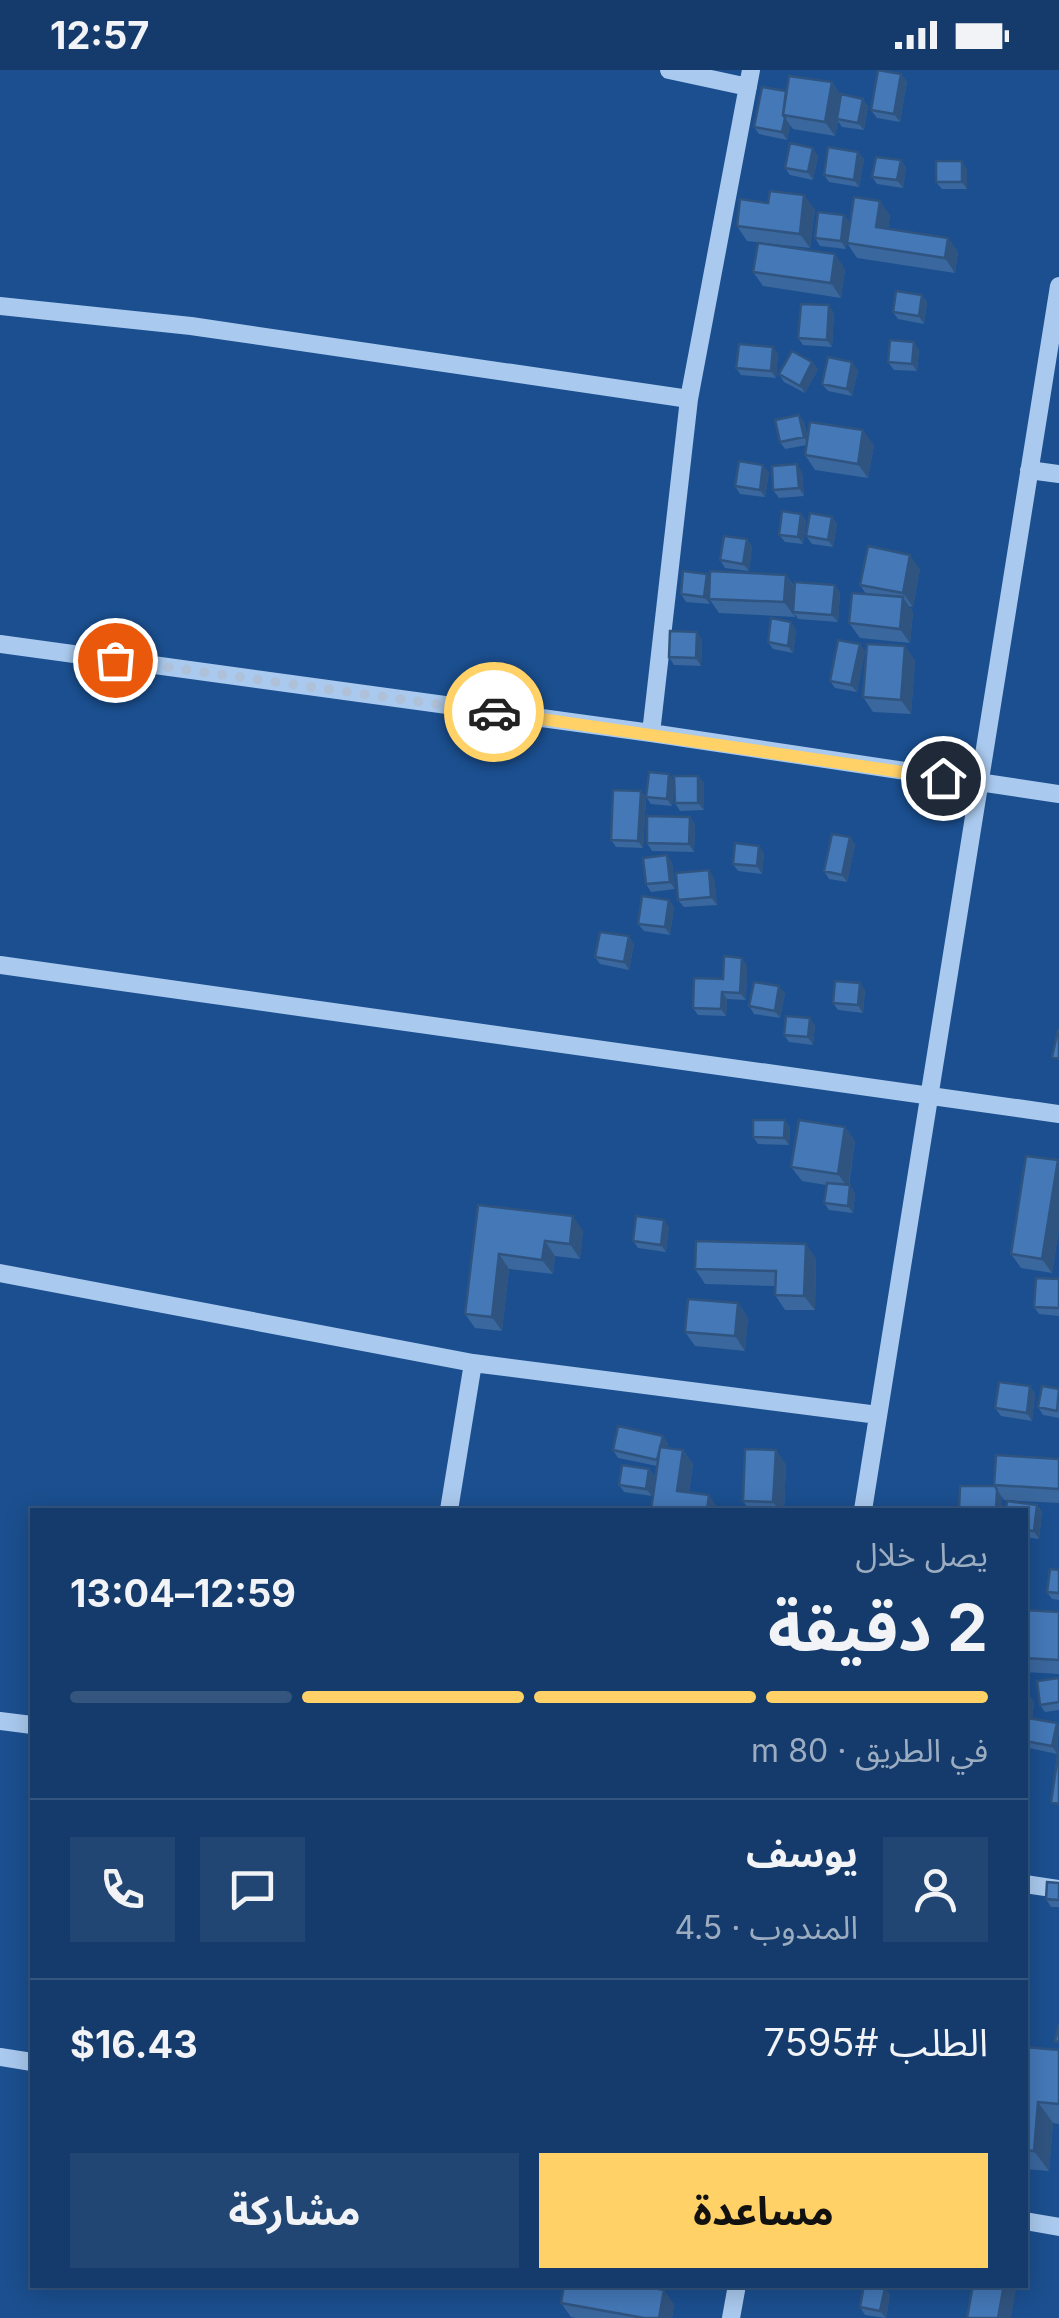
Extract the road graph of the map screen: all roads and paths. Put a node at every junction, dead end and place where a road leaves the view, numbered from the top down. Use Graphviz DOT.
graph roads {
  1 [pos="669,70"];
  2 [pos="749,78"];
  3 [pos="1059,286"];
  4 [pos="0,306"];
  5 [pos="689,399"];
  6 [pos="1030,470"];
  7 [pos="1059,474"];
  8 [pos="0,644"];
  9 [pos="651,734"];
  10 [pos="979,783"];
  11 [pos="1059,794"];
  12 [pos="0,965"];
  13 [pos="929,1095"];
  14 [pos="1059,1114"];
  15 [pos="0,1273"];
  16 [pos="473,1363"];
  17 [pos="878,1415"];
  18 [pos="449,1508"];
  19 [pos="863,1508"];
  20 [pos="0,1720"];
  21 [pos="30,1726"];
  22 [pos="1028,1884"];
  23 [pos="1059,1889"];
  24 [pos="0,2057"];
  25 [pos="30,2062"];
  26 [pos="1028,2222"];
  27 [pos="1059,2227"];
  28 [pos="736,2288"];
  29 [pos="731,2318"];
  1 -- 2 [label="street"];
  2 -- 5 [label="street"];
  3 -- 6 [label="street"];
  4 -- 5 [label="street"];
  5 -- 9 [label="street"];
  6 -- 7 [label="street"];
  6 -- 10 [label="street"];
  8 -- 9 [label="street"];
  9 -- 10 [label="street"];
  10 -- 11 [label="street"];
  10 -- 13 [label="street"];
  12 -- 13 [label="street"];
  13 -- 14 [label="street"];
  13 -- 17 [label="street"];
  15 -- 16 [label="street"];
  16 -- 17 [label="street"];
  16 -- 18 [label="street"];
  17 -- 19 [label="street"];
  20 -- 21 [label="street"];
  22 -- 23 [label="street"];
  24 -- 25 [label="street"];
  26 -- 27 [label="street"];
  28 -- 29 [label="street"];
}
